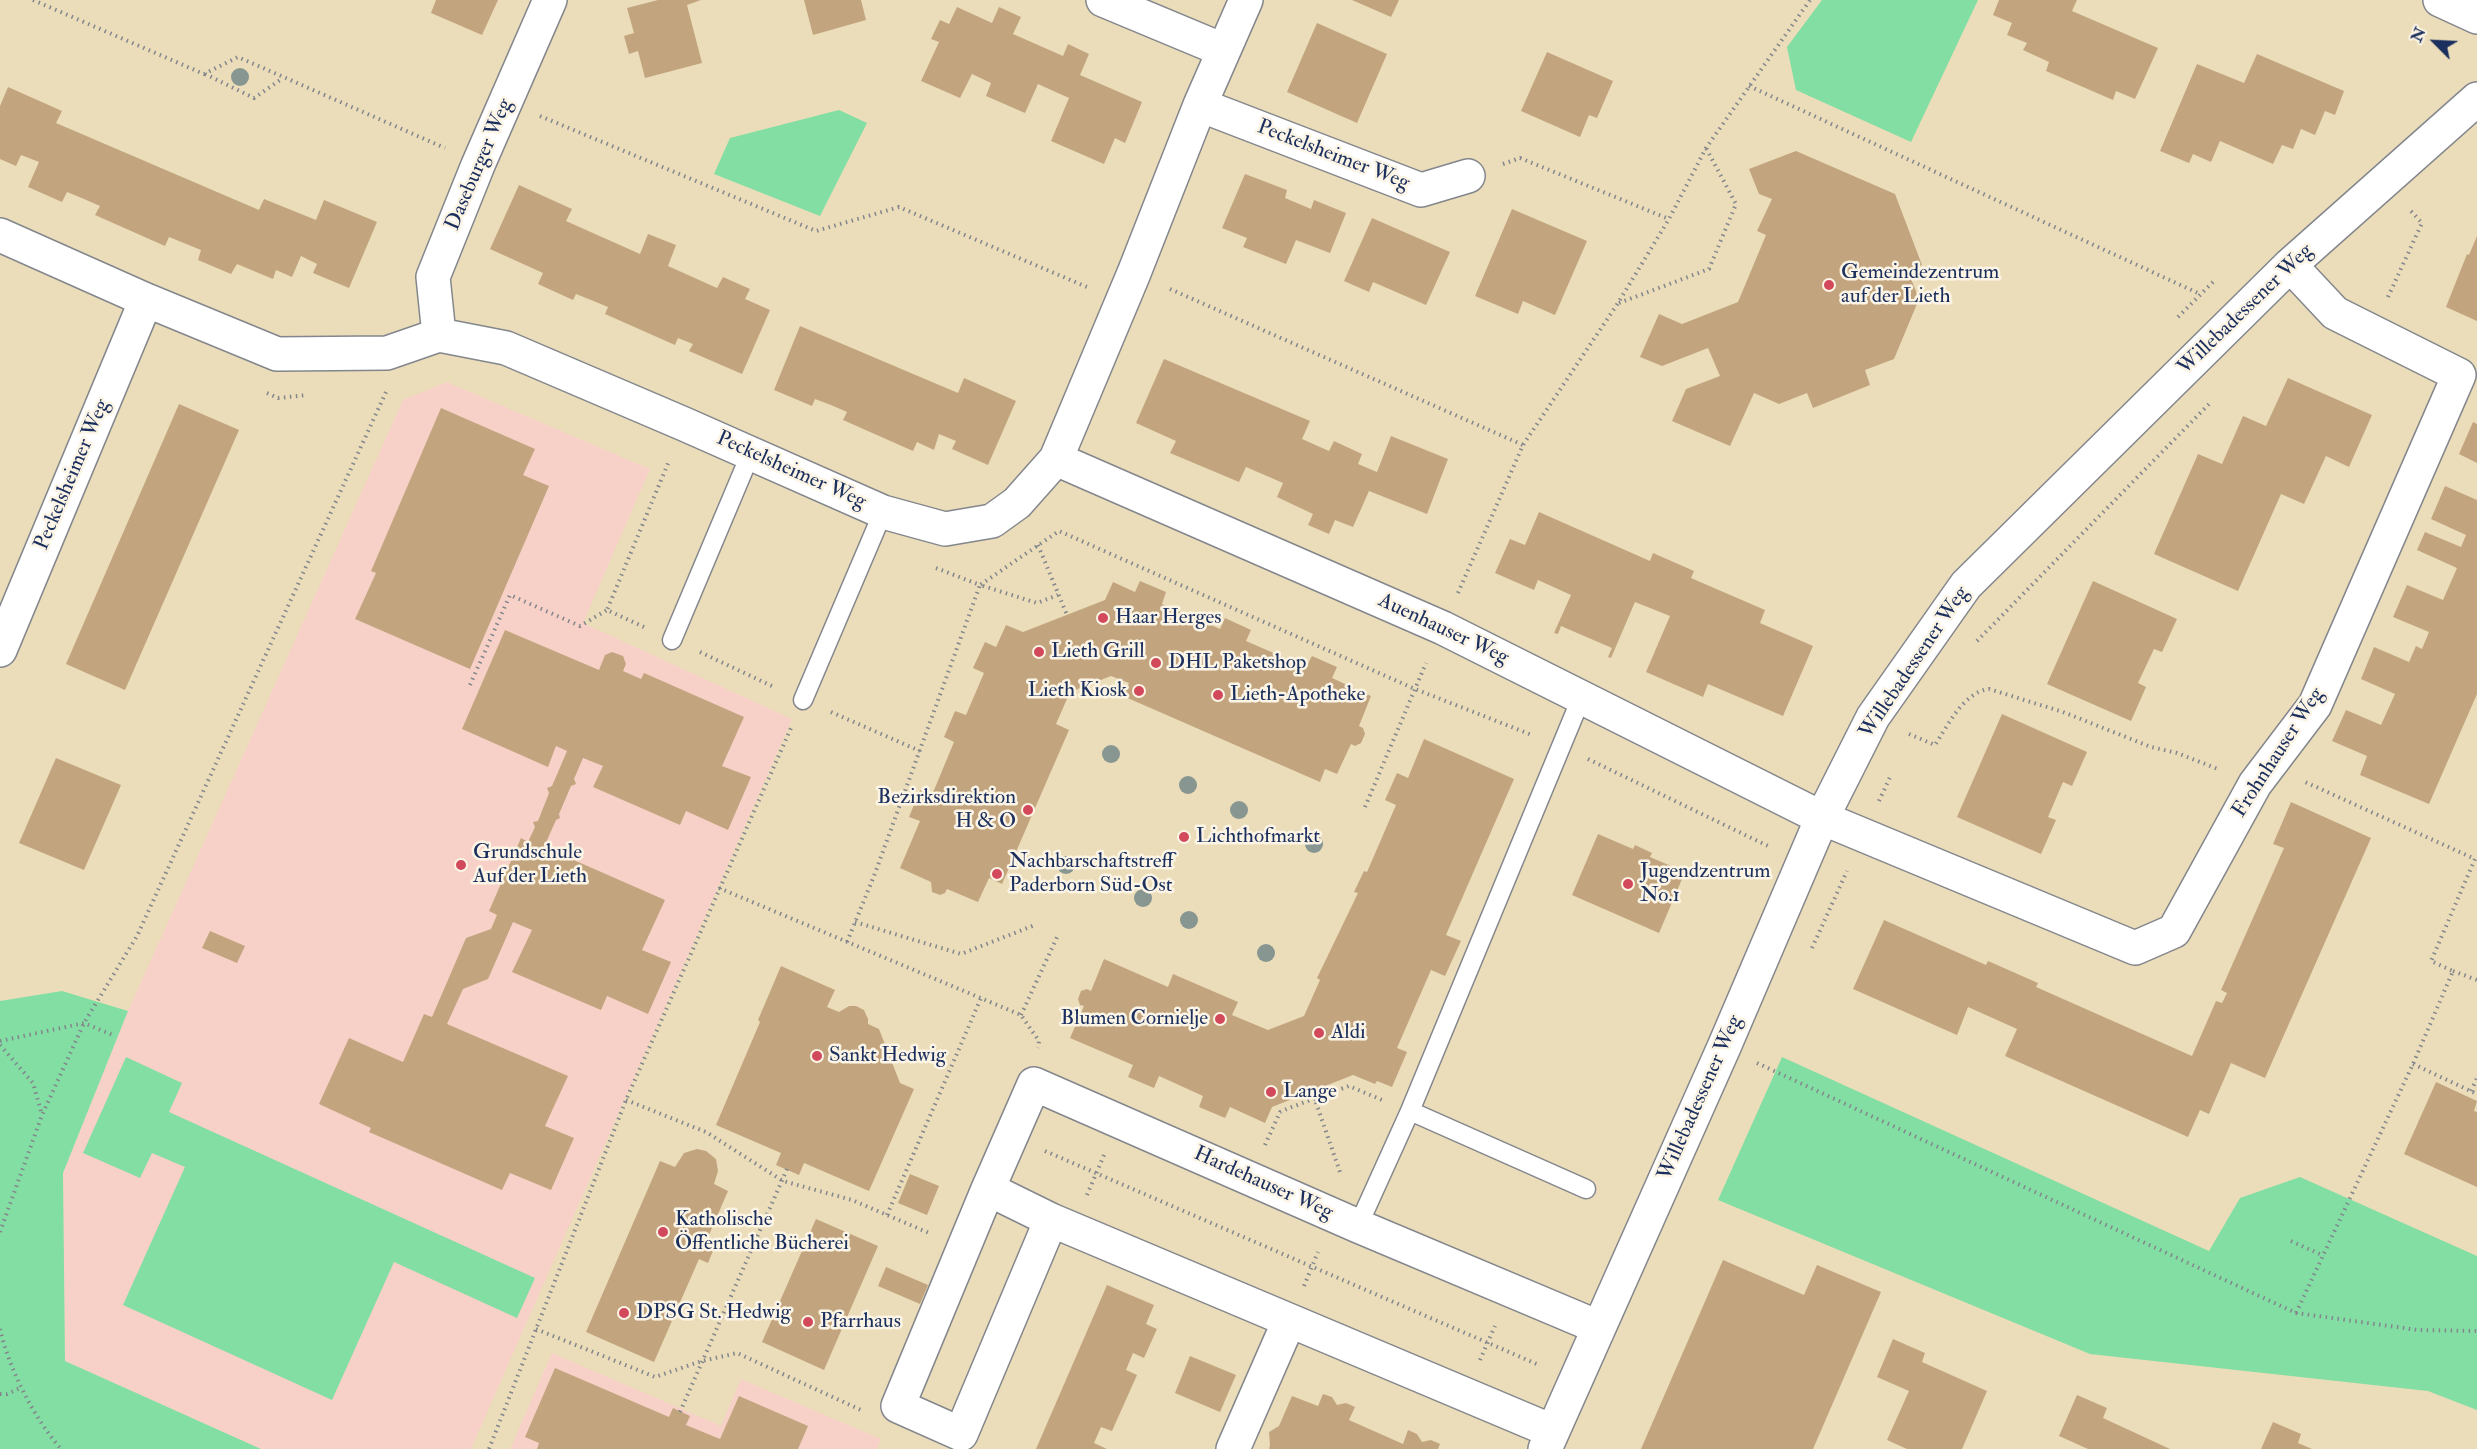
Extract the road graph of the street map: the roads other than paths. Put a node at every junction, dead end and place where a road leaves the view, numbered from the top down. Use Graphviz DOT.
graph roads {
  1 [pos="550,0"];
  2 [pos="1103,0"];
  3 [pos="1246,0"];
  4 [pos="2440,0"];
  5 [pos="2477,17"];
  6 [pos="1223,50"];
  7 [pos="2477,99"];
  8 [pos="1200,105"];
  9 [pos="1468,176"];
  10 [pos="0,235"];
  11 [pos="2290,265"];
  12 [pos="146,300"];
  13 [pos="439,335"];
  14 [pos="750,454"];
  15 [pos="1056,459"];
  16 [pos="883,512"];
  17 [pos="672,640"];
  18 [pos="0,650"];
  19 [pos="1582,696"];
  20 [pos="803,700"];
  21 [pos="1822,818"];
  22 [pos="1410,1112"];
  23 [pos="988,1189"];
  24 [pos="1586,1189"];
  25 [pos="1346,1221"];
  26 [pos="1062,1224"];
  27 [pos="1289,1320"];
  28 [pos="1598,1327"];
  29 [pos="1549,1440"];
  30 [pos="1233,1449"];
  1 -- 13 [label="street, Daseburger Weg"];
  2 -- 6 [label="street"];
  3 -- 6 [label="street, Peckelsheimer Weg"];
  4 -- 5 [label="street"];
  6 -- 8 [label="street, Peckelsheimer Weg"];
  7 -- 11 [label="street, Willebadessener Weg"];
  8 -- 9 [label="street, Peckelsheimer Weg"];
  8 -- 15 [label="street, Peckelsheimer Weg"];
  10 -- 12 [label="street"];
  11 -- 21 [label="street, Willebadessener Weg"];
  11 -- 21 [label="street, Frohnhauser Weg"];
  12 -- 13 [label="street"];
  12 -- 18 [label="street, Peckelsheimer Weg"];
  13 -- 14 [label="street, Peckelsheimer Weg"];
  14 -- 16 [label="street, Peckelsheimer Weg"];
  14 -- 17 [label="lane"];
  15 -- 16 [label="street, Peckelsheimer Weg"];
  15 -- 19 [label="street, Auenhauser Weg"];
  16 -- 20 [label="lane"];
  19 -- 21 [label="street, Auenhauser Weg"];
  19 -- 22 [label="lane"];
  21 -- 28 [label="street, Willebadessener Weg"];
  22 -- 24 [label="lane"];
  22 -- 25 [label="lane"];
  23 -- 25 [label="street, Hardehauser Weg"];
  23 -- 26 [label="street"];
  23 -- 26 [label="street"];
  25 -- 28 [label="street, Hardehauser Weg"];
  26 -- 27 [label="street"];
  27 -- 29 [label="street"];
  27 -- 30 [label="street"];
  28 -- 29 [label="street, Willebadessener Weg"];
}
